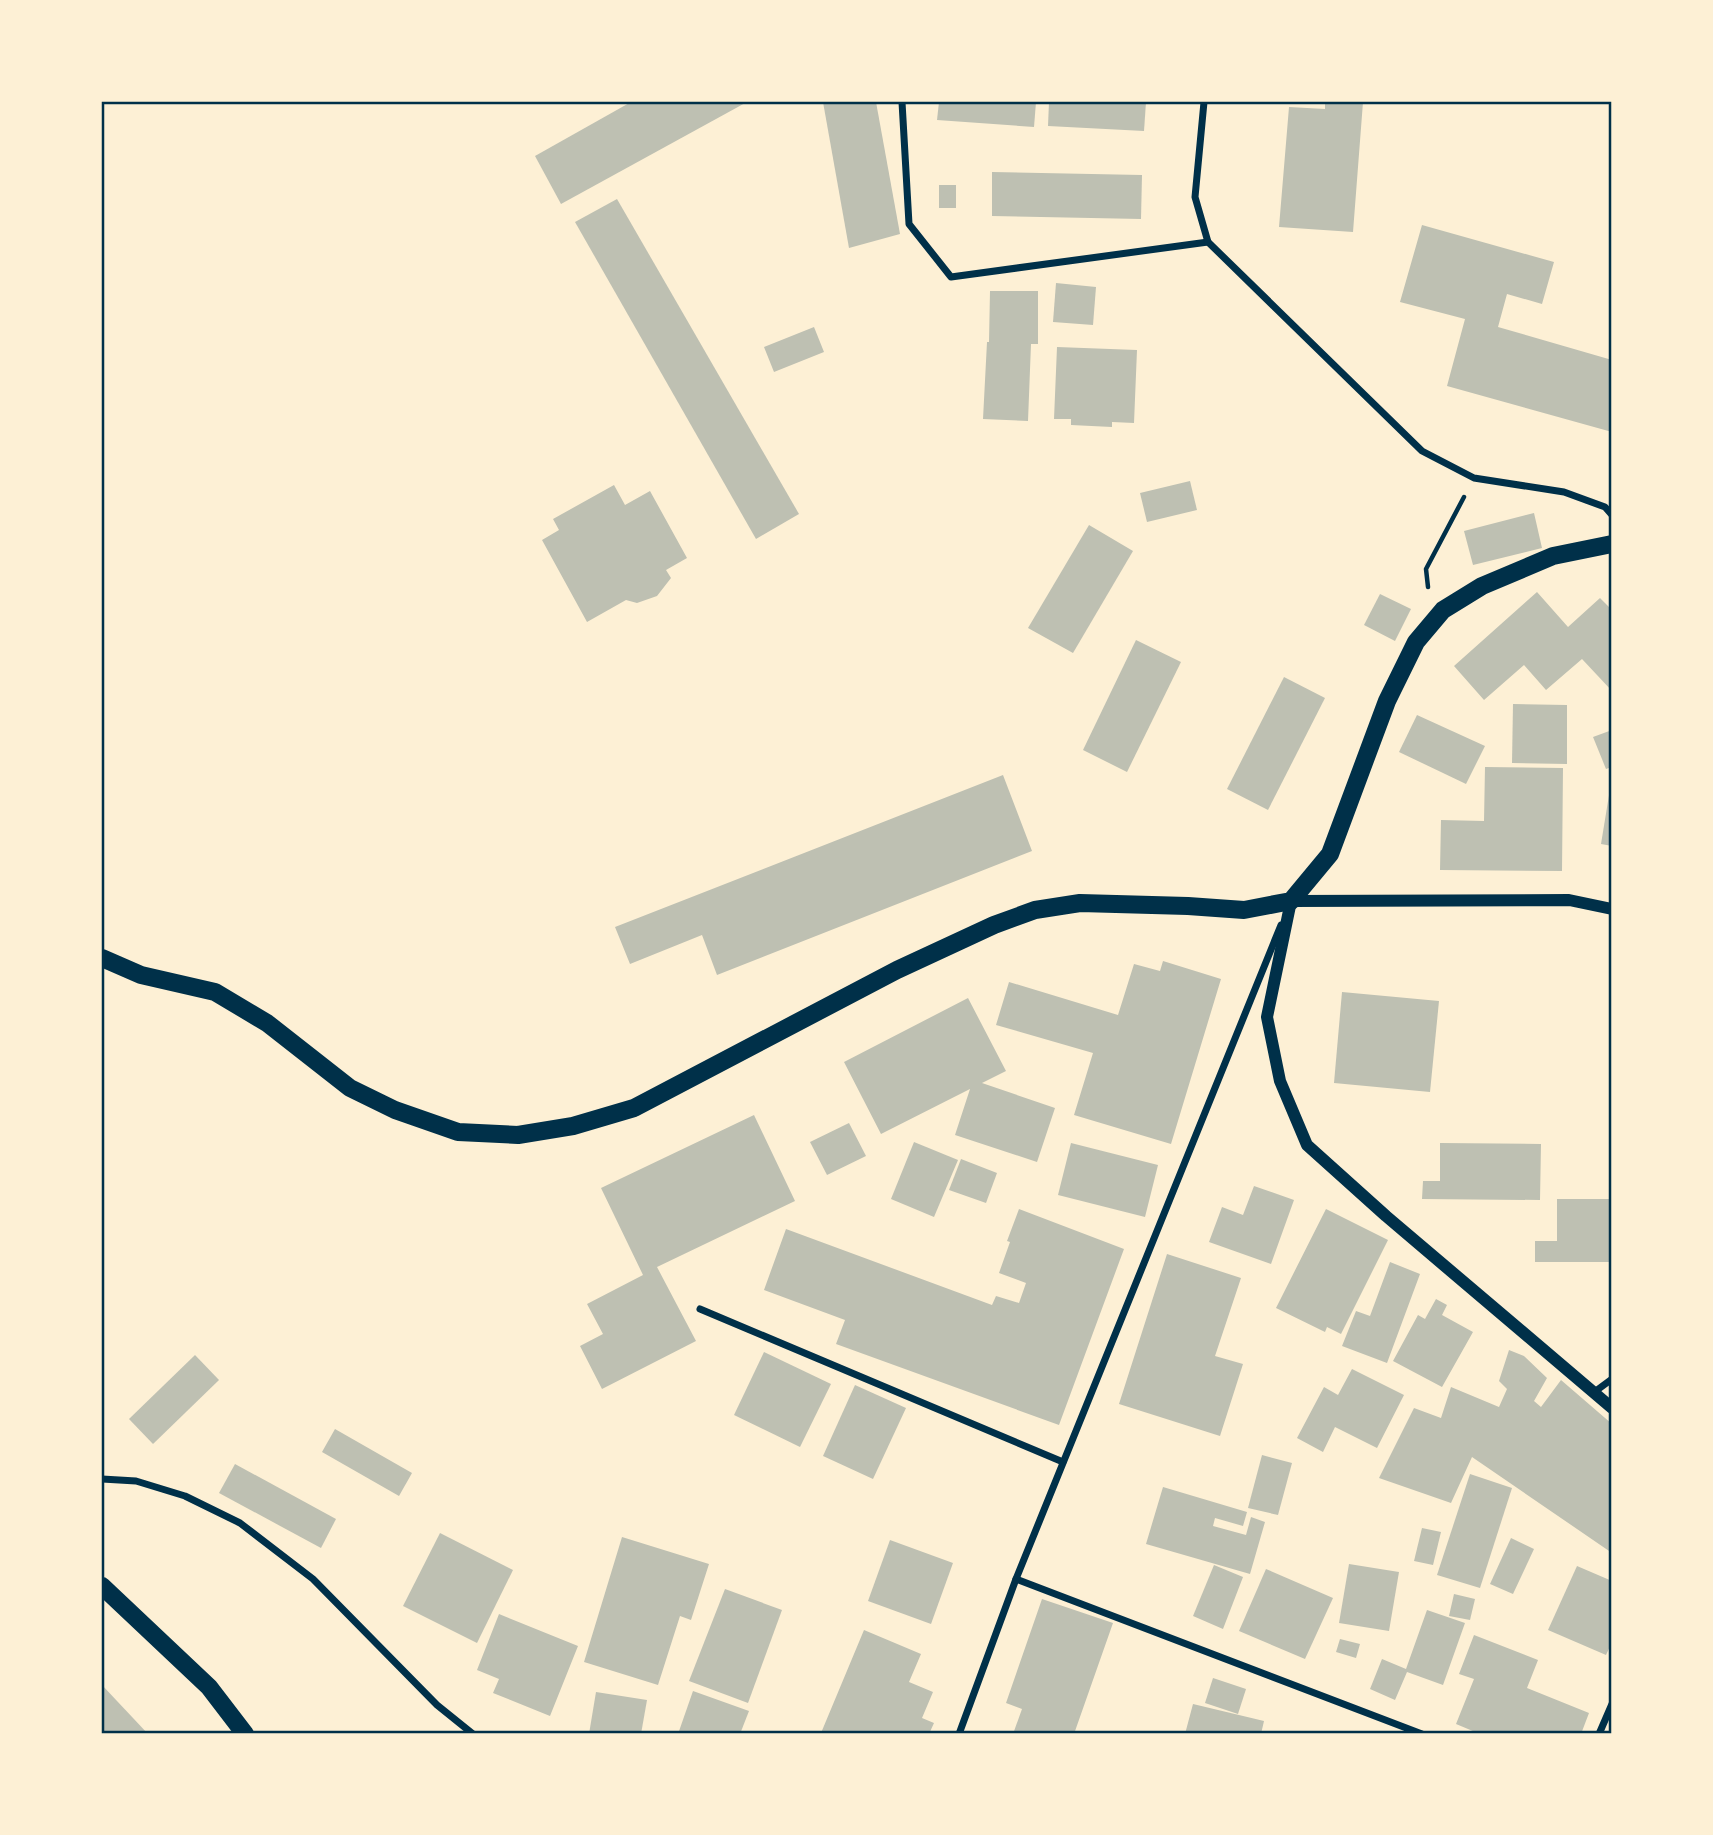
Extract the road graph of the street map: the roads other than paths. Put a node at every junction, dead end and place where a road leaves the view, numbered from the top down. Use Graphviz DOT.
graph roads {
  1 [pos="902,102"];
  2 [pos="1204,102"];
  3 [pos="1209,242"];
  4 [pos="1612,516"];
  5 [pos="1612,544"];
  6 [pos="1291,901"];
  7 [pos="1612,909"];
  8 [pos="102,958"];
  9 [pos="700,1309"];
  10 [pos="1612,1379"];
  11 [pos="1593,1393"];
  12 [pos="1612,1408"];
  13 [pos="1063,1462"];
  14 [pos="102,1479"];
  15 [pos="1016,1578"];
  16 [pos="102,1586"];
  17 [pos="1612,1704"];
  18 [pos="245,1734"];
  19 [pos="474,1734"];
  20 [pos="959,1734"];
  21 [pos="1422,1734"];
  22 [pos="1599,1734"];
  1 -- 3 [label="street"];
  2 -- 3 [label="street"];
  3 -- 4 [label="street"];
  5 -- 6 [label="main road"];
  6 -- 7 [label="street"];
  6 -- 8 [label="main road"];
  6 -- 11 [label="street"];
  6 -- 13 [label="street"];
  9 -- 13 [label="street"];
  10 -- 11 [label="street"];
  11 -- 12 [label="street"];
  13 -- 15 [label="street"];
  14 -- 19 [label="street"];
  15 -- 20 [label="street"];
  15 -- 21 [label="street"];
  16 -- 18 [label="main road"];
  17 -- 22 [label="street"];
}
